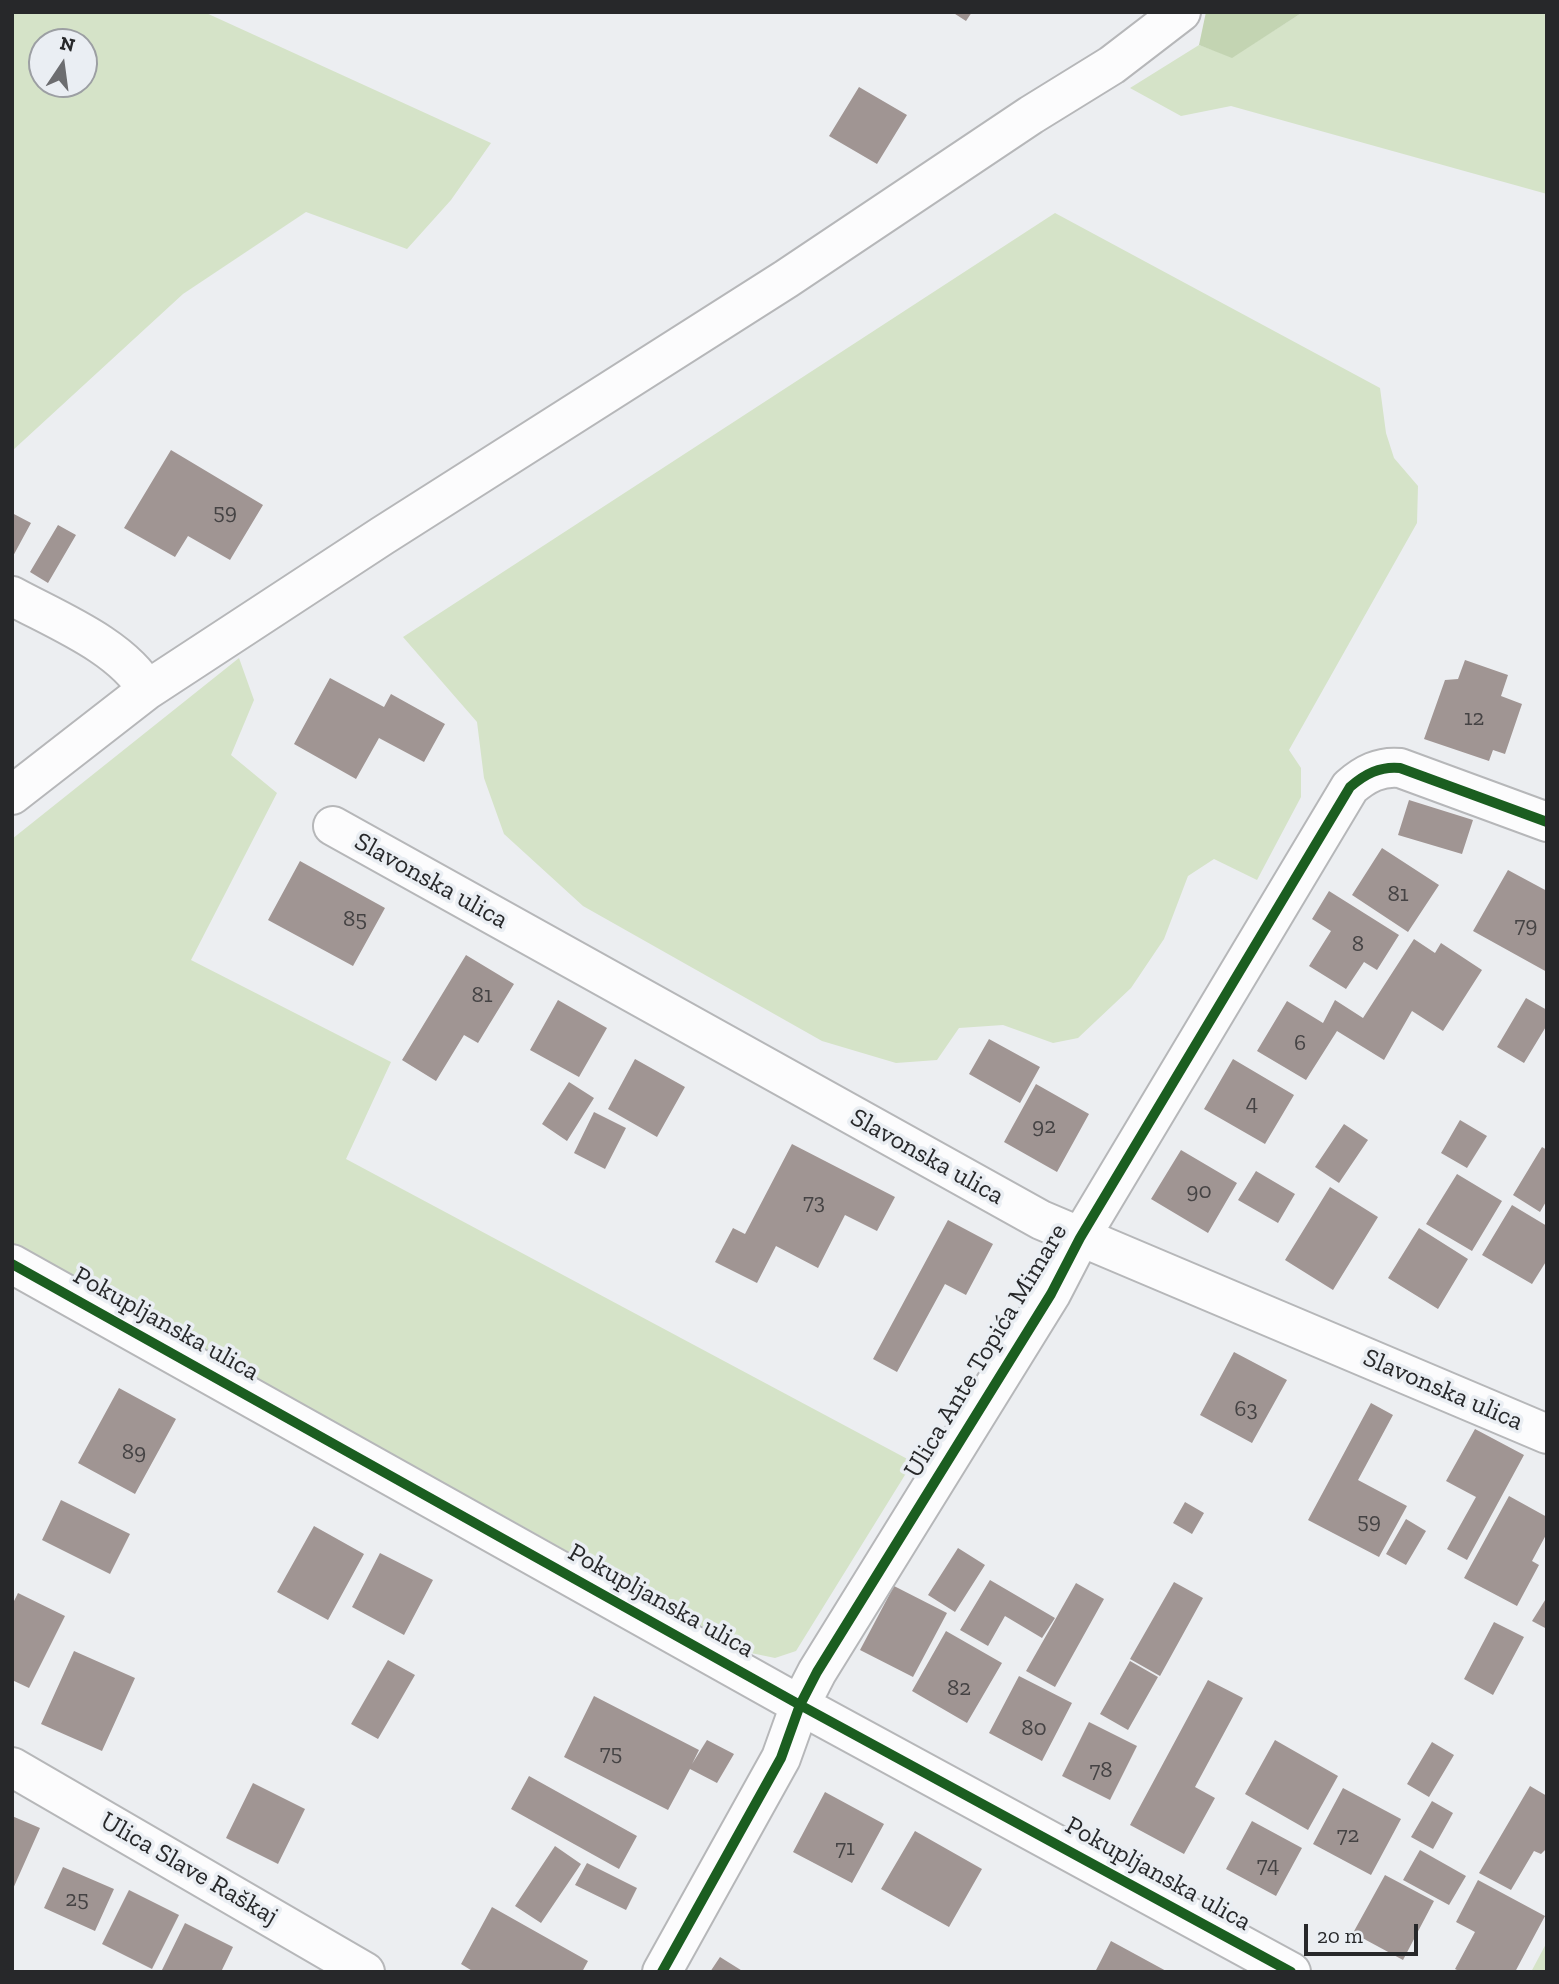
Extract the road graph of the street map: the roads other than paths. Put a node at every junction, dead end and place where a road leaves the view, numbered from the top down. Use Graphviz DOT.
graph roads {
  1 [pos="1181,12"];
  2 [pos="12,596"];
  3 [pos="148,690"];
  4 [pos="12,795"];
  5 [pos="1547,822"];
  6 [pos="333,826"];
  7 [pos="1080,1238"];
  8 [pos="12,1264"];
  9 [pos="1547,1434"];
  10 [pos="800,1705"];
  11 [pos="12,1767"];
  12 [pos="365,1972"];
  13 [pos="662,1972"];
  14 [pos="1291,1972"];
  1 -- 3 [label="street"];
  2 -- 3 [label="street"];
  3 -- 4 [label="street"];
  5 -- 7 [label="street, Ulica Ante Topića Mimare"];
  6 -- 7 [label="street, Slavonska ulica"];
  7 -- 9 [label="street, Slavonska ulica"];
  7 -- 10 [label="street, Ulica Ante Topića Mimare"];
  8 -- 10 [label="street, Pokupljanska ulica"];
  10 -- 13 [label="street, Ulica Ante Topića Mimare"];
  10 -- 14 [label="street, Pokupljanska ulica"];
  11 -- 12 [label="street, Ulica Slave Raškaj"];
}
